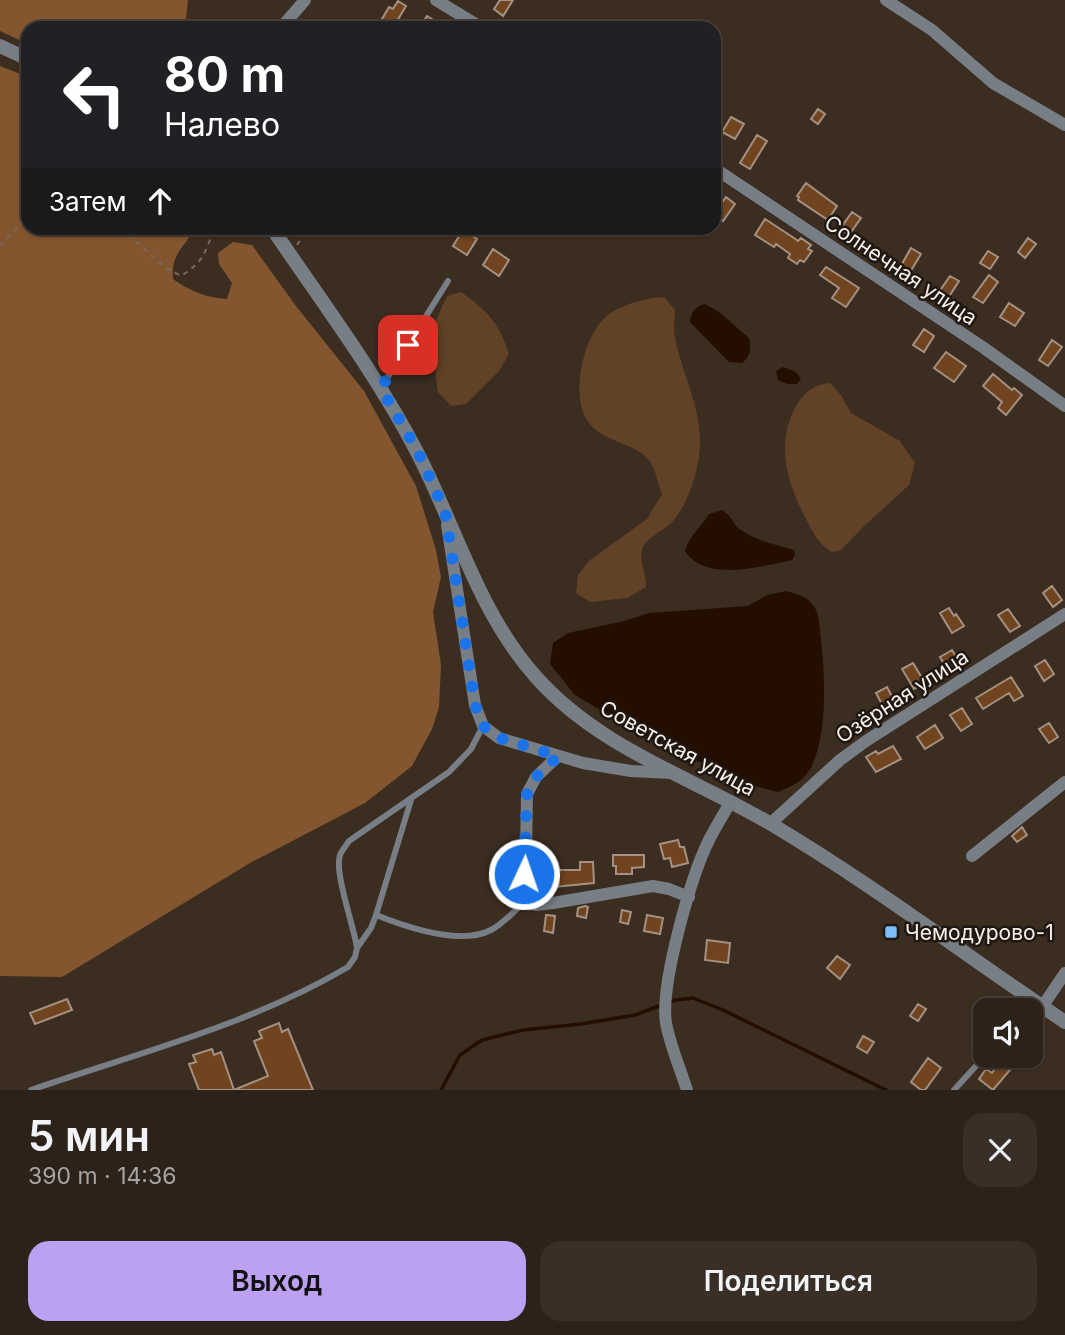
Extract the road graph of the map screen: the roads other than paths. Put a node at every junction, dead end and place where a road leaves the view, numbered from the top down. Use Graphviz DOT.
graph roads {
  1 [pos="305,0"];
  2 [pos="436,0"];
  3 [pos="886,0"];
  4 [pos="287,21"];
  5 [pos="470,21"];
  6 [pos="0,46"];
  7 [pos="21,56"];
  8 [pos="1065,125"];
  9 [pos="721,173"];
  10 [pos="277,235"];
  11 [pos="448,281"];
  12 [pos="381,388"];
  13 [pos="1065,406"];
  14 [pos="445,511"];
  15 [pos="1065,614"];
  16 [pos="483,726"];
  17 [pos="558,756"];
  18 [pos="672,773"];
  19 [pos="1065,782"];
  20 [pos="411,800"];
  21 [pos="730,803"];
  22 [pos="770,824"];
  23 [pos="972,856"];
  24 [pos="689,897"];
  25 [pos="525,901"];
  26 [pos="376,915"];
  27 [pos="358,948"];
  28 [pos="1065,973"];
  29 [pos="1018,998"];
  30 [pos="1043,1002"];
  31 [pos="1043,1014"];
  32 [pos="1065,1022"];
  33 [pos="973,1068"];
  34 [pos="31,1090"];
  35 [pos="687,1090"];
  36 [pos="954,1090"];
  1 -- 4 [label="street"];
  2 -- 5 [label="street"];
  3 -- 8 [label="street"];
  6 -- 7 [label="street"];
  9 -- 13 [label="street, Солнечная улица"];
  10 -- 12 [label="street, Советская улица"];
  11 -- 12 [label="lane"];
  12 -- 14 [label="street, Советская улица"];
  14 -- 16 [label="street"];
  14 -- 18 [label="street, Советская улица"];
  15 -- 22 [label="street, Озёрная улица"];
  16 -- 17 [label="street"];
  16 -- 20 [label="lane"];
  17 -- 18 [label="street"];
  17 -- 25 [label="street"];
  18 -- 21 [label="street, Советская улица"];
  19 -- 23 [label="street"];
  20 -- 26 [label="lane"];
  20 -- 27 [label="lane"];
  21 -- 22 [label="street, Советская улица"];
  21 -- 24 [label="street"];
  22 -- 29 [label="street, Советская улица"];
  24 -- 25 [label="street"];
  24 -- 35 [label="street"];
  25 -- 26 [label="lane"];
  26 -- 27 [label="lane"];
  27 -- 34 [label="lane"];
  28 -- 30 [label="street"];
  31 -- 32 [label="street, Советская улица"];
  33 -- 36 [label="lane"];
}
